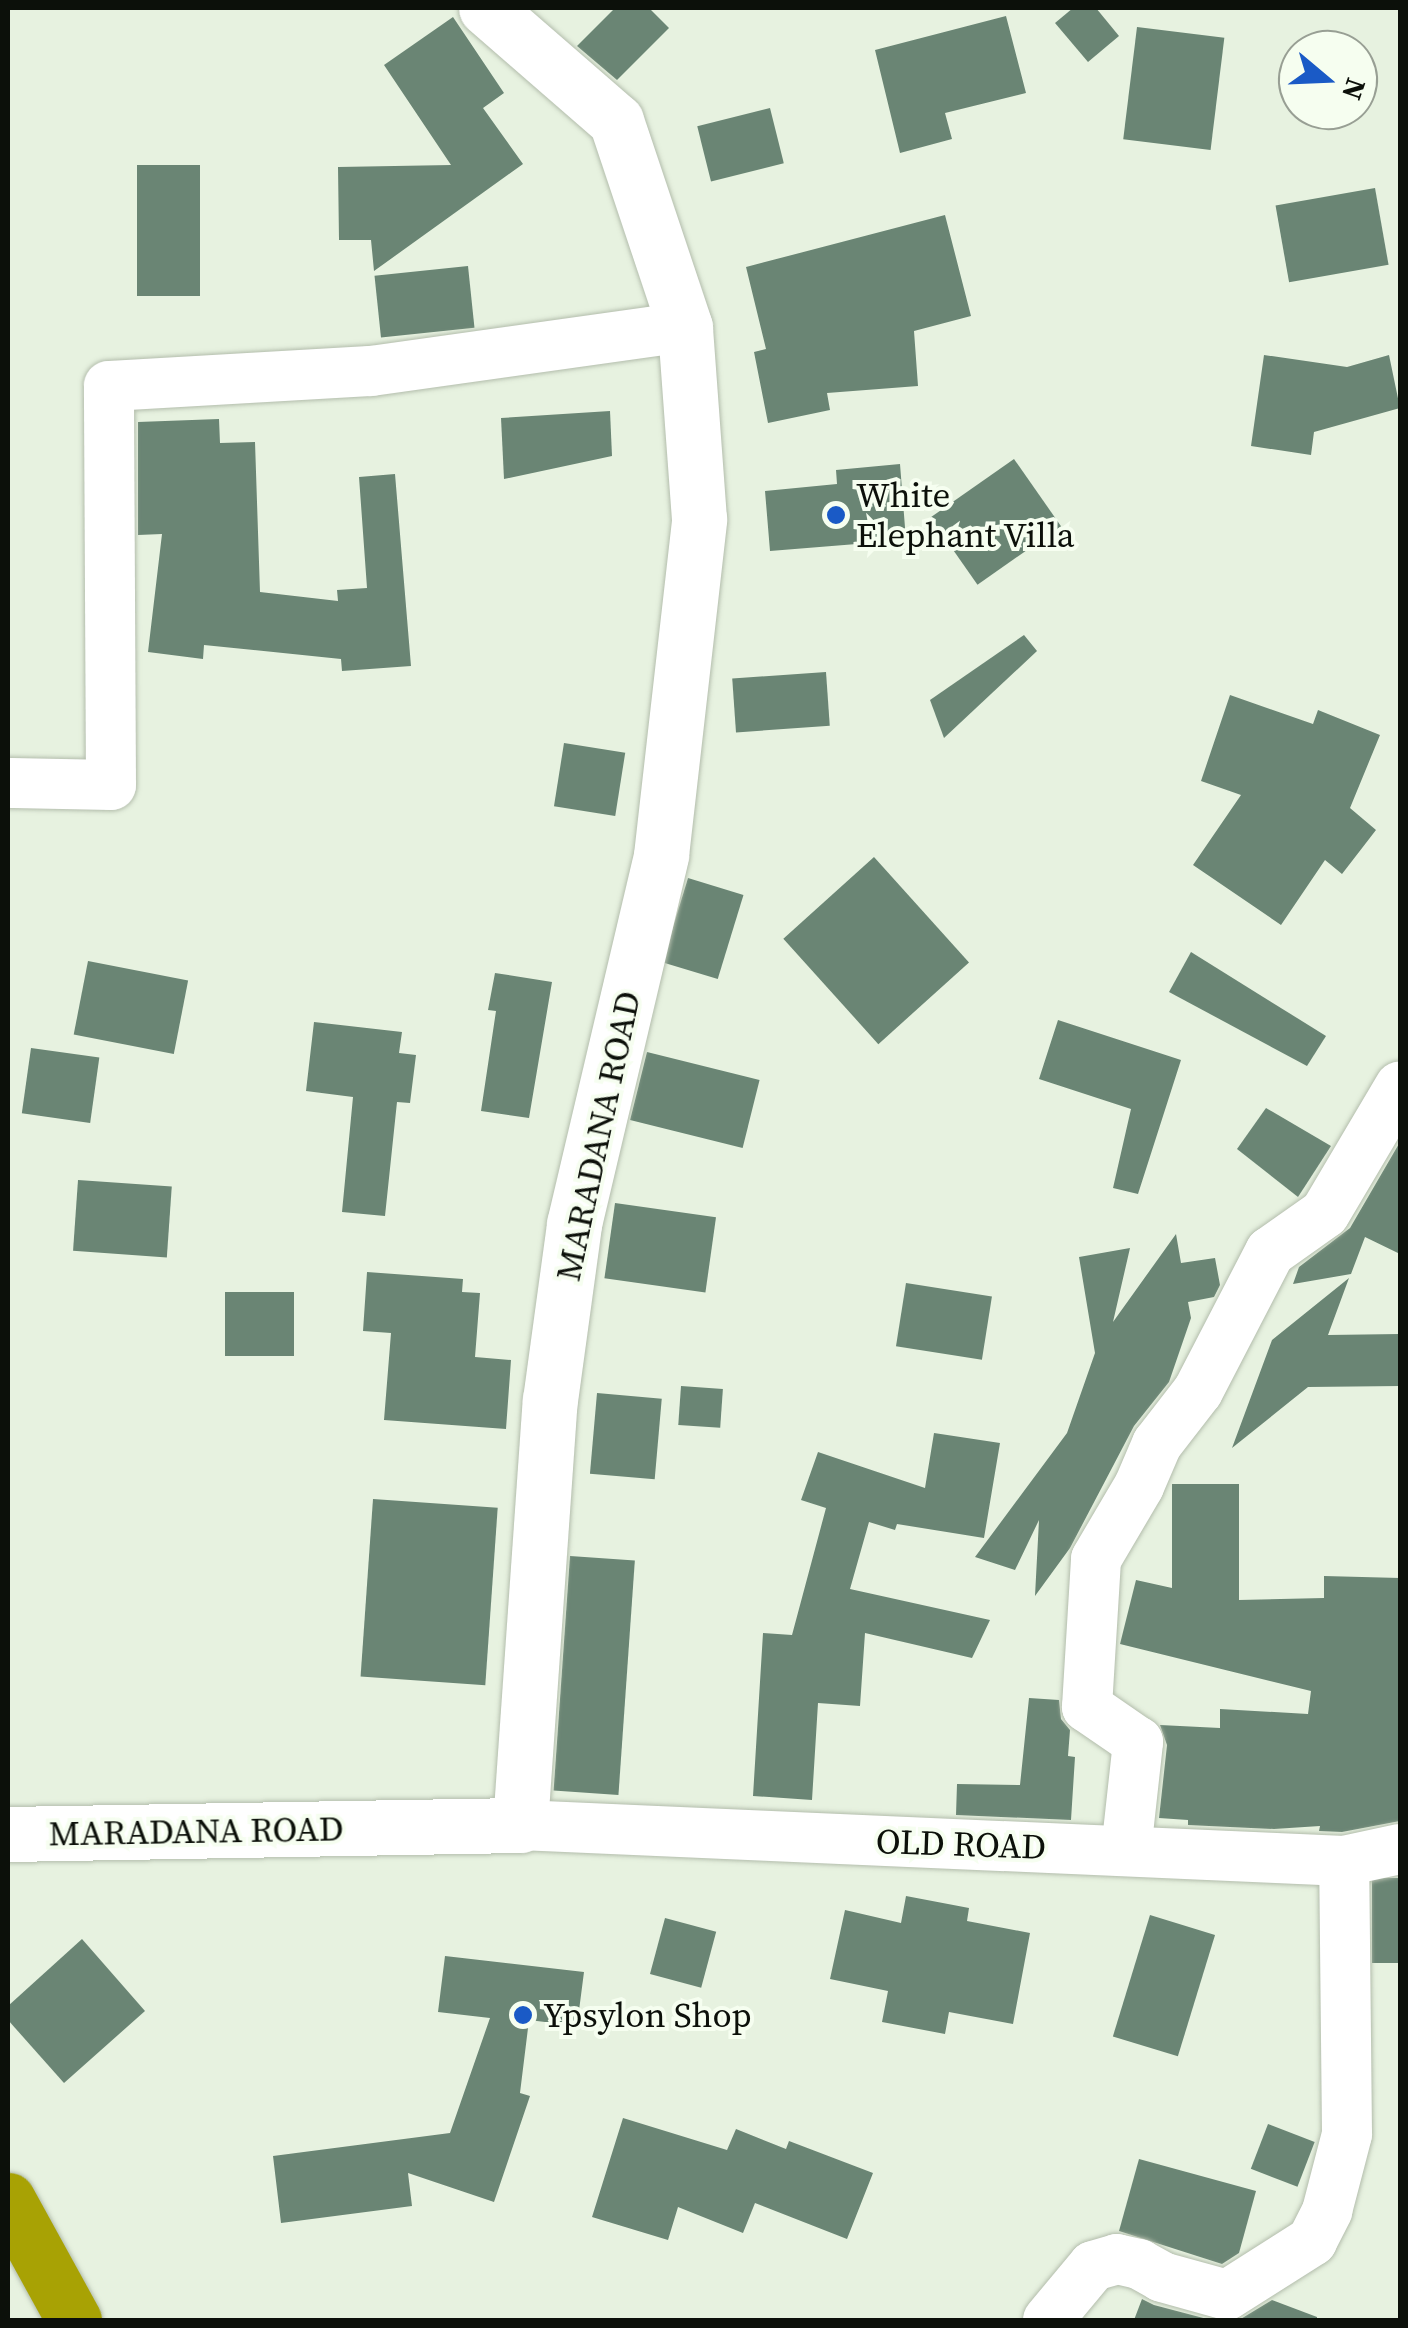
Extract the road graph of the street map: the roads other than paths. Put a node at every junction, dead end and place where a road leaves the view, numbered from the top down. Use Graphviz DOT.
graph roads {
  1 [pos="486,8"];
  2 [pos="686,327"];
  3 [pos="8,783"];
  4 [pos="1400,1086"];
  5 [pos="520,1826"];
  6 [pos="8,1834"];
  7 [pos="1400,1849"];
  8 [pos="1126,1852"];
  9 [pos="1344,1862"];
  10 [pos="8,2200"];
  11 [pos="74,2320"];
  12 [pos="1048,2320"];
  1 -- 2 [label="street, MARADANA ROAD"];
  2 -- 3 [label="street"];
  2 -- 5 [label="street, MARADANA ROAD"];
  4 -- 8 [label="street"];
  5 -- 6 [label="street, MARADANA ROAD"];
  5 -- 8 [label="street, OLD ROAD"];
  7 -- 9 [label="street, OLD ROAD"];
  8 -- 9 [label="street, OLD ROAD"];
  9 -- 12 [label="street"];
  10 -- 11 [label="highway"];
}
